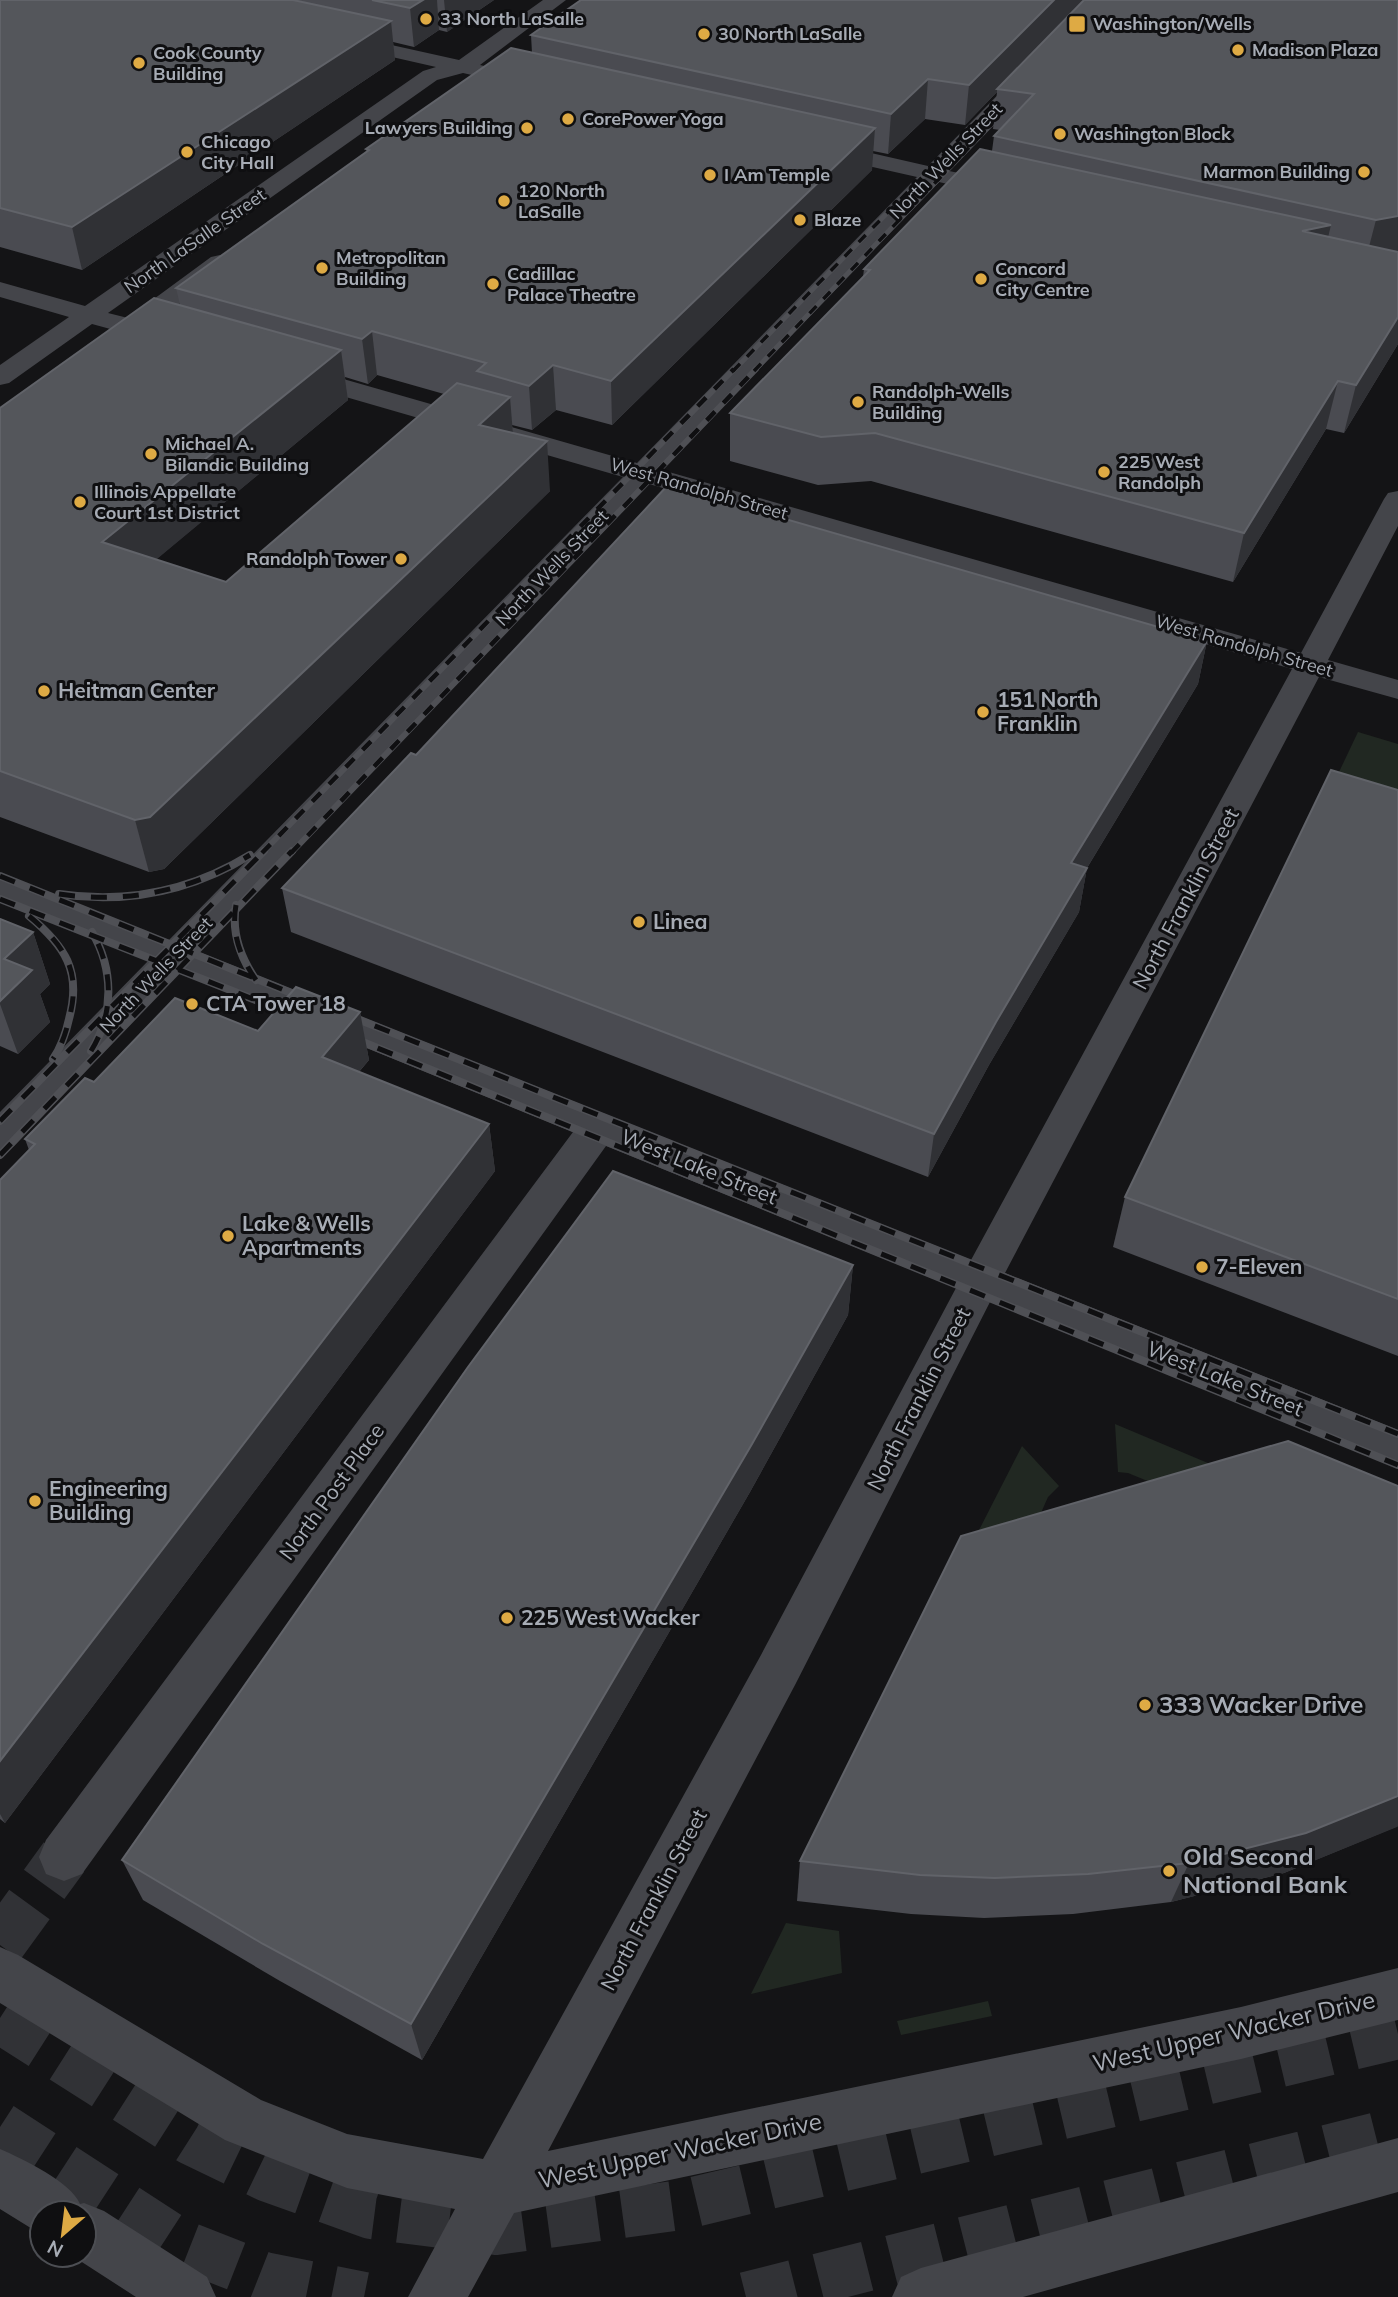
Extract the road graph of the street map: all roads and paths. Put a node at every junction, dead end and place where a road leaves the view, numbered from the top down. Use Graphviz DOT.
graph roads {
  1 [pos="556,0"];
  2 [pos="1102,0"];
  3 [pos="324,36"];
  4 [pos="463,67"];
  5 [pos="549,86"];
  6 [pos="456,90"];
  7 [pos="804,144"];
  8 [pos="940,168"];
  9 [pos="976,176"];
  10 [pos="238,249"];
  11 [pos="0,289"];
  12 [pos="90,315"];
  13 [pos="131,327"];
  14 [pos="190,344"];
  15 [pos="103,348"];
  16 [pos="267,366"];
  17 [pos="0,377"];
  18 [pos="644,474"];
  19 [pos="1398,499"];
  20 [pos="1310,666"];
  21 [pos="1398,690"];
  22 [pos="0,886"];
  23 [pos="174,956"];
  24 [pos="600,1126"];
  25 [pos="0,1136"];
  26 [pos="980,1281"];
  27 [pos="1398,1449"];
  28 [pos="64,1857"];
  29 [pos="0,1973"];
  30 [pos="1398,1994"];
  31 [pos="1398,2165"];
  32 [pos="0,2176"];
  33 [pos="496,2189"];
  34 [pos="35,2199"];
  35 [pos="98,2240"];
  36 [pos="187,2297"];
  37 [pos="437,2297"];
  38 [pos="921,2297"];
  1 -- 4 [label="main road, North LaSalle Street"];
  2 -- 8 [label="main road, North Wells Street"];
  3 -- 4 [label="main road"];
  4 -- 5 [label="main road"];
  4 -- 6 [label="main road"];
  4 -- 12 [label="main road, North LaSalle Street"];
  7 -- 8 [label="main road"];
  8 -- 9 [label="main road"];
  8 -- 18 [label="main road, North Wells Street"];
  10 -- 13 [label="main road, North LaSalle Street"];
  11 -- 12 [label="main road"];
  12 -- 13 [label="main road"];
  12 -- 17 [label="main road, North LaSalle Street"];
  13 -- 14 [label="main road"];
  13 -- 15 [label="main road, North LaSalle Street"];
  16 -- 18 [label="main road, West Randolph Street"];
  18 -- 20 [label="main road, West Randolph Street"];
  18 -- 23 [label="main road, North Wells Street"];
  19 -- 20 [label="main road, North Franklin Street"];
  20 -- 21 [label="main road, West Randolph Street"];
  20 -- 26 [label="main road, North Franklin Street"];
  22 -- 23 [label="main road, West Lake Street"];
  23 -- 24 [label="main road, West Lake Street"];
  23 -- 25 [label="main road, North Wells Street"];
  24 -- 26 [label="main road, West Lake Street"];
  24 -- 28 [label="main road, North Post Place"];
  26 -- 27 [label="main road, West Lake Street"];
  26 -- 33 [label="main road, North Franklin Street"];
  29 -- 33 [label="main road, West Upper Wacker Drive"];
  30 -- 33 [label="main road, West Upper Wacker Drive"];
  31 -- 38 [label="main road"];
  32 -- 34 [label="main road"];
  33 -- 37 [label="main road, North Franklin Street"];
  35 -- 36 [label="main road"];
}
